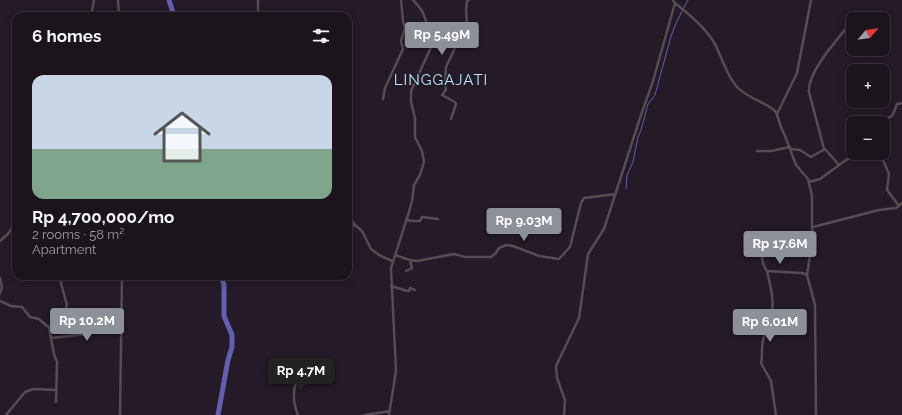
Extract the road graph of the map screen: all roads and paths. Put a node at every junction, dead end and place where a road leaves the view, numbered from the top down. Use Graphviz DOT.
graph roads {
  1 [pos="94,0"];
  2 [pos="118,0"];
  3 [pos="258,0"];
  4 [pos="401,0"];
  5 [pos="413,0"];
  6 [pos="469,0"];
  7 [pos="673,0"];
  8 [pos="811,0"];
  9 [pos="676,4"];
  10 [pos="92,12"];
  11 [pos="119,12"];
  12 [pos="258,12"];
  13 [pos="846,29"];
  14 [pos="432,45"];
  15 [pos="456,46"];
  16 [pos="383,99"];
  17 [pos="902,103"];
  18 [pos="777,114"];
  19 [pos="890,118"];
  20 [pos="451,119"];
  21 [pos="790,148"];
  22 [pos="824,149"];
  23 [pos="757,151"];
  24 [pos="846,160"];
  25 [pos="883,160"];
  26 [pos="839,165"];
  27 [pos="809,182"];
  28 [pos="616,194"];
  29 [pos="902,203"];
  30 [pos="900,206"];
  31 [pos="406,219"];
  32 [pos="438,219"];
  33 [pos="352,221"];
  34 [pos="355,225"];
  35 [pos="352,226"];
  36 [pos="812,227"];
  37 [pos="12,228"];
  38 [pos="0,241"];
  39 [pos="765,242"];
  40 [pos="395,255"];
  41 [pos="392,260"];
  42 [pos="410,260"];
  43 [pos="406,271"];
  44 [pos="767,271"];
  45 [pos="807,275"];
  46 [pos="0,278"];
  47 [pos="60,280"];
  48 [pos="122,280"];
  49 [pos="391,286"];
  50 [pos="416,290"];
  51 [pos="0,293"];
  52 [pos="0,301"];
  53 [pos="121,325"];
  54 [pos="50,327"];
  55 [pos="51,338"];
  56 [pos="301,371"];
  57 [pos="56,390"];
  58 [pos="56,402"];
  59 [pos="390,413"];
  60 [pos="6,415"];
  61 [pos="120,415"];
  62 [pos="298,415"];
  63 [pos="365,415"];
  64 [pos="564,415"];
  65 [pos="776,415"];
  66 [pos="816,415"];
  1 -- 10 [label="street"];
  2 -- 11 [label="street"];
  3 -- 12 [label="street"];
  4 -- 16 [label="street"];
  5 -- 14 [label="street"];
  6 -- 15 [label="street"];
  7 -- 9 [label="street"];
  8 -- 18 [label="street"];
  9 -- 18 [label="street"];
  9 -- 28 [label="street"];
  13 -- 22 [label="street"];
  14 -- 15 [label="street"];
  14 -- 31 [label="street"];
  15 -- 20 [label="street"];
  17 -- 19 [label="street"];
  18 -- 21 [label="street"];
  21 -- 22 [label="street"];
  21 -- 23 [label="street"];
  21 -- 27 [label="street"];
  22 -- 26 [label="street"];
  24 -- 26 [label="street"];
  25 -- 30 [label="street"];
  26 -- 27 [label="street"];
  27 -- 36 [label="street"];
  28 -- 42 [label="street"];
  28 -- 64 [label="street"];
  29 -- 30 [label="street"];
  30 -- 36 [label="street"];
  31 -- 32 [label="street"];
  31 -- 40 [label="street"];
  33 -- 34 [label="street"];
  34 -- 35 [label="street"];
  34 -- 41 [label="street"];
  36 -- 45 [label="street"];
  37 -- 38 [label="street"];
  39 -- 44 [label="street"];
  40 -- 41 [label="street"];
  40 -- 42 [label="street"];
  41 -- 49 [label="street"];
  42 -- 43 [label="street"];
  44 -- 45 [label="street"];
  44 -- 65 [label="street"];
  45 -- 66 [label="street"];
  46 -- 51 [label="street"];
  47 -- 54 [label="street"];
  48 -- 53 [label="street"];
  49 -- 50 [label="street"];
  49 -- 59 [label="street"];
  52 -- 54 [label="street"];
  53 -- 55 [label="street"];
  53 -- 61 [label="street"];
  54 -- 55 [label="street"];
  55 -- 57 [label="street"];
  56 -- 62 [label="street"];
  57 -- 58 [label="street"];
  57 -- 60 [label="street"];
  59 -- 63 [label="street"];
}
